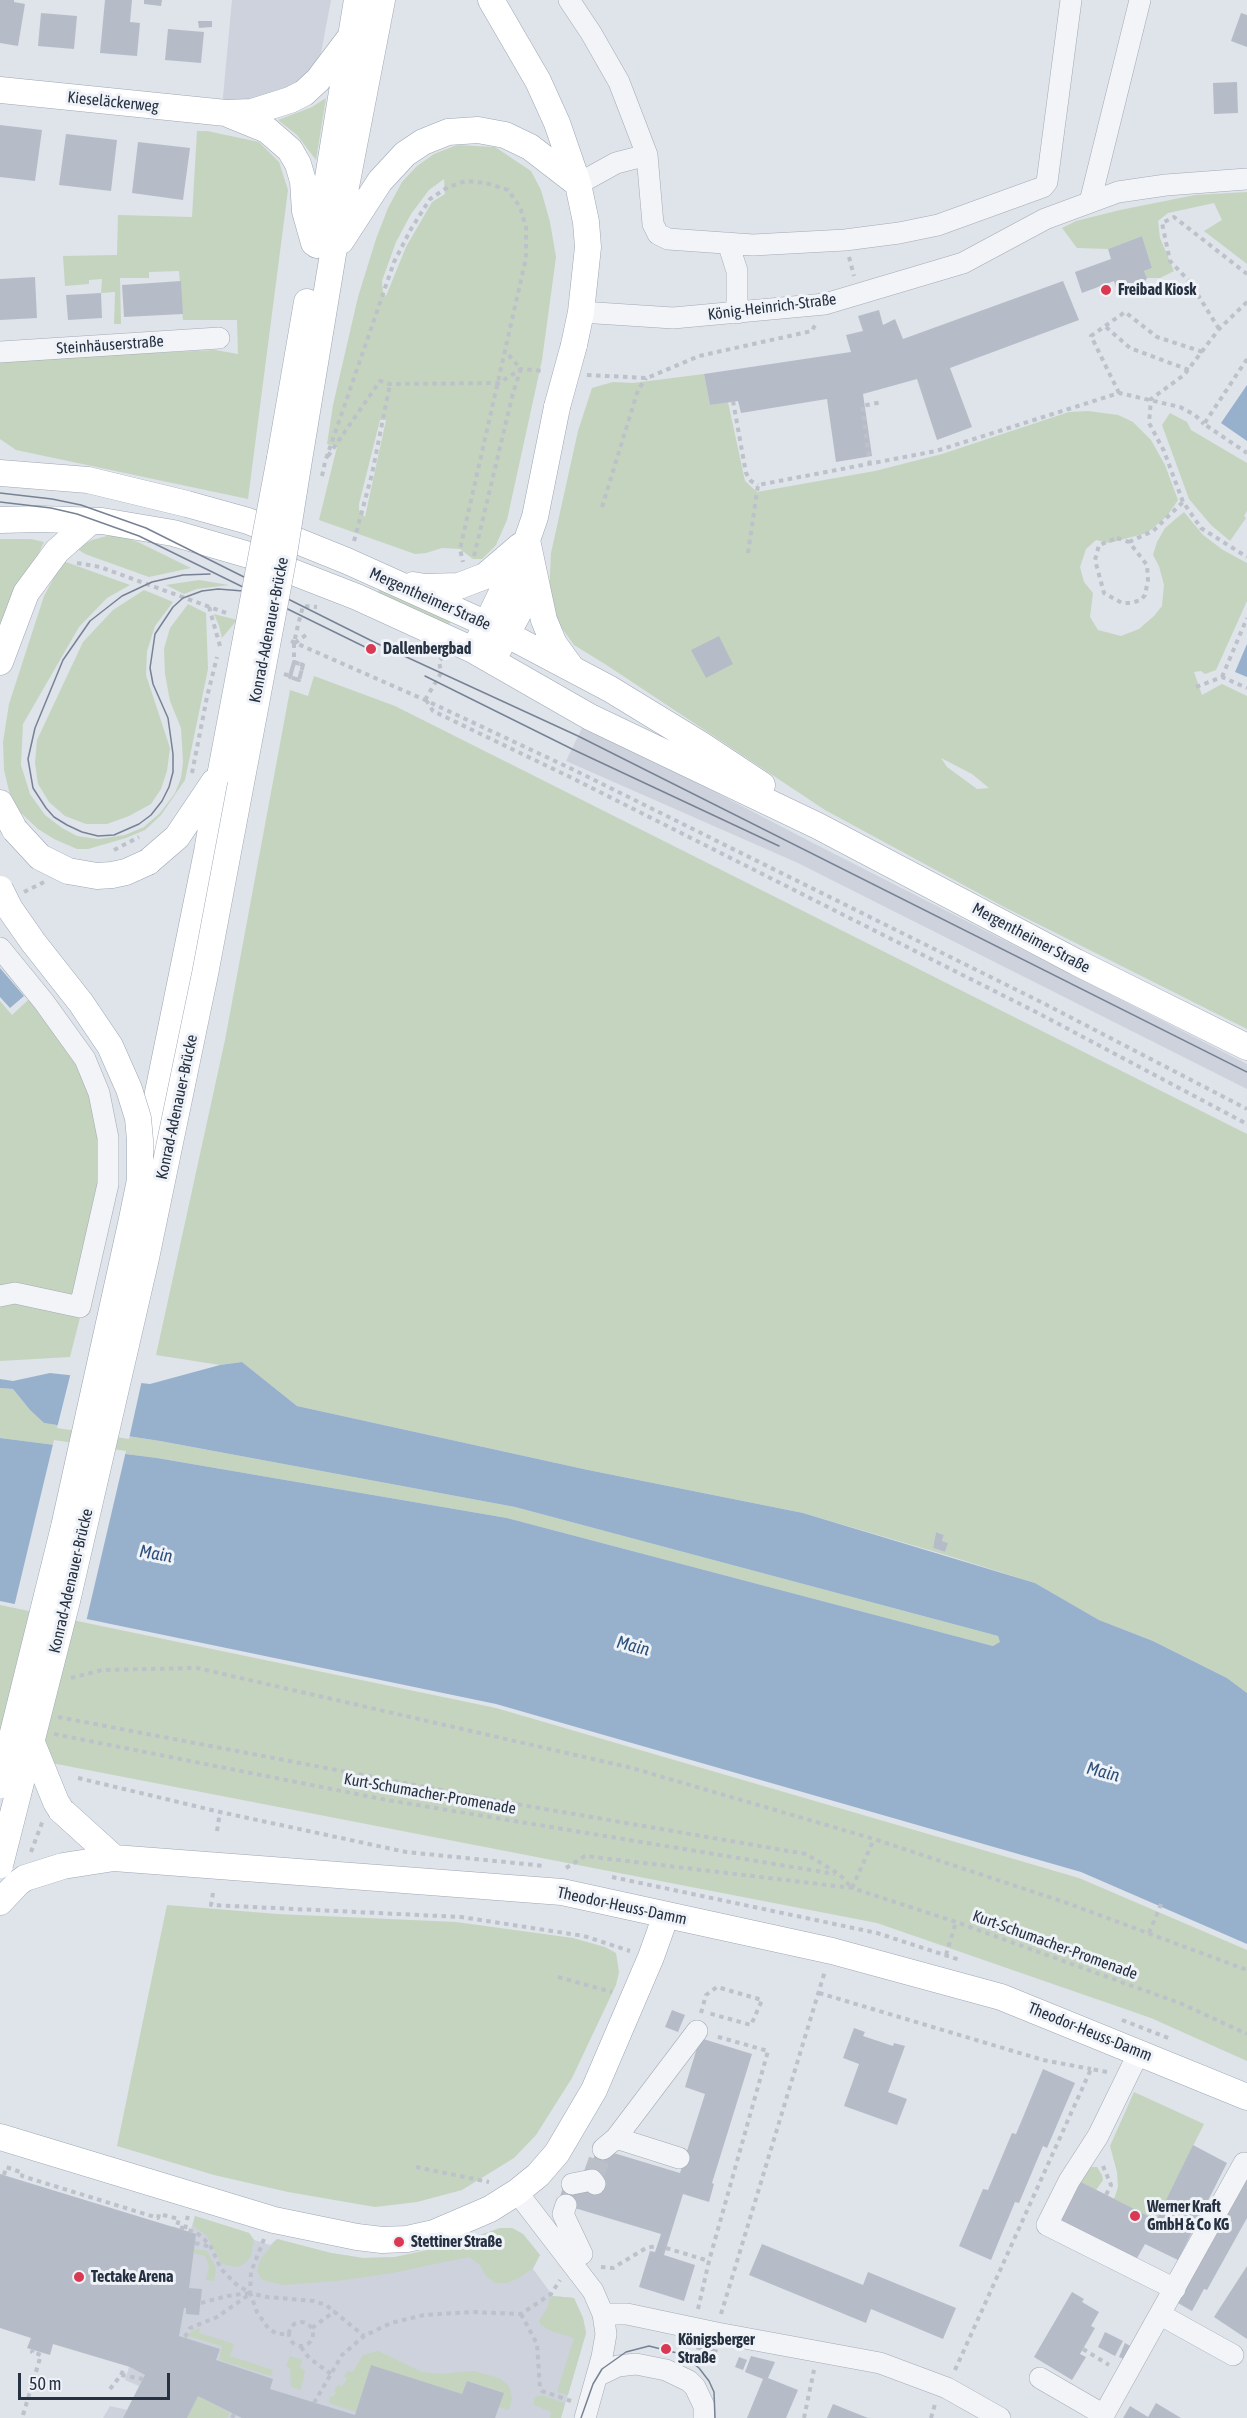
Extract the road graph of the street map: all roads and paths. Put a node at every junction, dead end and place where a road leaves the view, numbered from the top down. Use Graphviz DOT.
graph roads {
  1 [pos="357,0"];
  2 [pos="381,0"];
  3 [pos="490,0"];
  4 [pos="569,0"];
  5 [pos="1071,0"];
  6 [pos="1140,0"];
  7 [pos="352,34"];
  8 [pos="0,90"];
  9 [pos="226,113"];
  10 [pos="647,155"];
  11 [pos="1247,179"];
  12 [pos="578,184"];
  13 [pos="1023,195"];
  14 [pos="1090,201"];
  15 [pos="1045,219"];
  16 [pos="728,243"];
  17 [pos="324,253"];
  18 [pos="1247,274"];
  19 [pos="1247,302"];
  20 [pos="825,304"];
  21 [pos="581,312"];
  22 [pos="737,314"];
  23 [pos="1106,327"];
  24 [pos="1219,329"];
  25 [pos="219,338"];
  26 [pos="506,351"];
  27 [pos="0,352"];
  28 [pos="1203,352"];
  29 [pos="1247,359"];
  30 [pos="521,369"];
  31 [pos="1189,370"];
  32 [pos="555,372"];
  33 [pos="586,374"];
  34 [pos="647,378"];
  35 [pos="499,383"];
  36 [pos="390,384"];
  37 [pos="1119,393"];
  38 [pos="1151,399"];
  39 [pos="733,401"];
  40 [pos="882,402"];
  41 [pos="1204,424"];
  42 [pos="1247,453"];
  43 [pos="289,462"];
  44 [pos="325,462"];
  45 [pos="870,465"];
  46 [pos="4,470"];
  47 [pos="322,476"];
  48 [pos="758,485"];
  49 [pos="1183,502"];
  50 [pos="602,507"];
  51 [pos="0,520"];
  52 [pos="91,521"];
  53 [pos="527,540"];
  54 [pos="1129,542"];
  55 [pos="57,551"];
  56 [pos="748,554"];
  57 [pos="1247,557"];
  58 [pos="347,561"];
  59 [pos="382,577"];
  60 [pos="316,607"];
  61 [pos="209,608"];
  62 [pos="231,615"];
  63 [pos="1247,618"];
  64 [pos="497,629"];
  65 [pos="306,635"];
  66 [pos="294,643"];
  67 [pos="443,655"];
  68 [pos="483,656"];
  69 [pos="0,662"];
  70 [pos="572,668"];
  71 [pos="290,676"];
  72 [pos="1222,677"];
  73 [pos="1196,687"];
  74 [pos="1247,688"];
  75 [pos="425,700"];
  76 [pos="221,771"];
  77 [pos="190,781"];
  78 [pos="0,803"];
  79 [pos="818,826"];
  80 [pos="148,832"];
  81 [pos="112,851"];
  82 [pos="51,878"];
  83 [pos="8,891"];
  84 [pos="0,948"];
  85 [pos="1247,1047"];
  86 [pos="1247,1109"];
  87 [pos="1247,1124"];
  88 [pos="140,1180"];
  89 [pos="0,1296"];
  90 [pos="61,1681"];
  91 [pos="46,1715"];
  92 [pos="23,1739"];
  93 [pos="78,1778"];
  94 [pos="0,1785"];
  95 [pos="220,1812"];
  96 [pos="52,1814"];
  97 [pos="217,1831"];
  98 [pos="874,1839"];
  99 [pos="114,1858"];
  100 [pos="0,1865"];
  101 [pos="839,1874"];
  102 [pos="25,1878"];
  103 [pos="852,1888"];
  104 [pos="213,1893"];
  105 [pos="0,1902"];
  106 [pos="1162,1902"];
  107 [pos="666,1915"];
  108 [pos="956,1922"];
  109 [pos="1149,1934"];
  110 [pos="832,1951"];
  111 [pos="946,1955"];
  112 [pos="651,1957"];
  113 [pos="1247,1970"];
  114 [pos="558,1977"];
  115 [pos="819,1993"];
  116 [pos="633,1998"];
  117 [pos="699,2021"];
  118 [pos="1247,2034"];
  119 [pos="1139,2052"];
  120 [pos="1091,2068"];
  121 [pos="1247,2097"];
  122 [pos="0,2137"];
  123 [pos="679,2158"];
  124 [pos="1244,2163"];
  125 [pos="416,2167"];
  126 [pos="38,2170"];
  127 [pos="1106,2172"];
  128 [pos="4,2175"];
  129 [pos="35,2180"];
  130 [pos="572,2184"];
  131 [pos="595,2184"];
  132 [pos="1106,2195"];
  133 [pos="511,2196"];
  134 [pos="566,2205"];
  135 [pos="262,2242"];
  136 [pos="195,2243"];
  137 [pos="649,2243"];
  138 [pos="211,2247"];
  139 [pos="666,2248"];
  140 [pos="582,2253"];
  141 [pos="709,2262"];
  142 [pos="1175,2289"];
  143 [pos="250,2293"];
  144 [pos="551,2294"];
  145 [pos="201,2303"];
  146 [pos="335,2310"];
  147 [pos="521,2314"];
  148 [pos="603,2314"];
  149 [pos="1161,2315"];
  150 [pos="312,2328"];
  151 [pos="694,2328"];
  152 [pos="717,2333"];
  153 [pos="288,2334"];
  154 [pos="364,2336"];
  155 [pos="185,2337"];
  156 [pos="301,2347"];
  157 [pos="1083,2349"];
  158 [pos="33,2350"];
  159 [pos="818,2352"];
  160 [pos="1233,2355"];
  161 [pos="125,2367"];
  162 [pos="331,2374"];
  163 [pos="121,2375"];
  164 [pos="1125,2375"];
  165 [pos="597,2376"];
  166 [pos="1040,2378"];
  167 [pos="143,2379"];
  168 [pos="110,2389"];
  169 [pos="567,2400"];
  170 [pos="314,2403"];
  171 [pos="22,2415"];
  172 [pos="1103,2417"];
  173 [pos="585,2418"];
  174 [pos="704,2418"];
  175 [pos="804,2418"];
  176 [pos="1000,2418"];
  1 -- 7 [label="main road"];
  2 -- 17 [label="main road"];
  3 -- 12 [label="main road"];
  4 -- 10 [label="street"];
  5 -- 13 [label="street"];
  6 -- 14 [label="street"];
  7 -- 9 [label="main road"];
  7 -- 17 [label="main road"];
  8 -- 9 [label="main road, Kieseläckerweg"];
  9 -- 17 [label="main road"];
  10 -- 12 [label="street"];
  10 -- 16 [label="street"];
  11 -- 14 [label="street, König-Heinrich-Straße"];
  12 -- 17 [label="main road"];
  12 -- 21 [label="main road"];
  13 -- 15 [label="street"];
  13 -- 16 [label="street"];
  14 -- 15 [label="street, König-Heinrich-Straße"];
  15 -- 20 [label="street, König-Heinrich-Straße"];
  16 -- 22 [label="street"];
  17 -- 43 [label="main road"];
  18 -- 24 [label="path"];
  19 -- 24 [label="path"];
  20 -- 22 [label="street, König-Heinrich-Straße"];
  20 -- 34 [label="path"];
  21 -- 22 [label="street, König-Heinrich-Straße"];
  21 -- 53 [label="main road, bridge"];
  23 -- 28 [label="path"];
  23 -- 31 [label="path"];
  23 -- 37 [label="path"];
  24 -- 28 [label="path"];
  25 -- 27 [label="street, Steinhäuserstraße"];
  26 -- 30 [label="path"];
  26 -- 35 [label="path"];
  26 -- 44 [label="path"];
  28 -- 31 [label="path"];
  29 -- 41 [label="path"];
  30 -- 32 [label="path"];
  30 -- 35 [label="path"];
  30 -- 35 [label="path"];
  31 -- 38 [label="path"];
  33 -- 34 [label="path"];
  34 -- 50 [label="path"];
  35 -- 36 [label="path"];
  36 -- 44 [label="path"];
  36 -- 58 [label="path"];
  37 -- 38 [label="path"];
  37 -- 45 [label="path"];
  38 -- 41 [label="path"];
  38 -- 49 [label="path"];
  39 -- 48 [label="path"];
  40 -- 45 [label="path"];
  41 -- 42 [label="path"];
  43 -- 76 [label="main road, bridge"];
  43 -- 92 [label="main road, Konrad-Adenauer-Brücke, bridge"];
  44 -- 47 [label="path"];
  45 -- 48 [label="path"];
  46 -- 58 [label="main road, Mergentheimer Straße"];
  48 -- 56 [label="path"];
  49 -- 54 [label="path"];
  49 -- 57 [label="path"];
  51 -- 52 [label="main road, Mergentheimer Straße"];
  52 -- 55 [label="main road"];
  52 -- 68 [label="main road, Mergentheimer Straße"];
  53 -- 59 [label="main road"];
  53 -- 64 [label="main road"];
  53 -- 70 [label="main road"];
  54 -- 54 [label="path"];
  55 -- 61 [label="path"];
  55 -- 69 [label="main road"];
  58 -- 59 [label="main road, Mergentheimer Straße"];
  59 -- 64 [label="main road, Mergentheimer Straße"];
  60 -- 66 [label="path"];
  61 -- 62 [label="path"];
  61 -- 77 [label="path"];
  63 -- 72 [label="path"];
  64 -- 68 [label="main road"];
  64 -- 70 [label="main road, Mergentheimer Straße"];
  65 -- 66 [label="path"];
  66 -- 71 [label="path"];
  66 -- 75 [label="path"];
  67 -- 75 [label="path"];
  68 -- 79 [label="main road, Mergentheimer Straße"];
  70 -- 79 [label="main road, Mergentheimer Straße"];
  72 -- 73 [label="path"];
  72 -- 74 [label="path"];
  75 -- 86 [label="path"];
  75 -- 87 [label="path"];
  76 -- 78 [label="main road, bridge"];
  76 -- 88 [label="main road, bridge"];
  79 -- 85 [label="main road, Mergentheimer Straße"];
  80 -- 81 [label="path"];
  82 -- 83 [label="path"];
  83 -- 88 [label="main road, bridge"];
  84 -- 89 [label="street"];
  88 -- 92 [label="main road, Konrad-Adenauer-Brücke, bridge"];
  90 -- 98 [label="path"];
  91 -- 101 [label="path"];
  92 -- 94 [label="main road, bridge"];
  92 -- 96 [label="main road, bridge"];
  92 -- 100 [label="main road, bridge"];
  92 -- 101 [label="path, Kurt-Schumacher-Promenade"];
  93 -- 95 [label="path"];
  95 -- 97 [label="path"];
  95 -- 103 [label="path, Kurt-Schumacher-Promenade"];
  96 -- 99 [label="main road"];
  96 -- 102 [label="path"];
  98 -- 103 [label="path"];
  98 -- 109 [label="path"];
  99 -- 102 [label="main road, Theodor-Heuss-Damm"];
  99 -- 107 [label="main road, Theodor-Heuss-Damm"];
  101 -- 103 [label="path, Kurt-Schumacher-Promenade"];
  102 -- 105 [label="main road"];
  103 -- 108 [label="path, Kurt-Schumacher-Promenade"];
  104 -- 112 [label="path"];
  106 -- 109 [label="path"];
  107 -- 110 [label="main road, Theodor-Heuss-Damm"];
  107 -- 112 [label="main road"];
  108 -- 111 [label="path"];
  108 -- 118 [label="path, Kurt-Schumacher-Promenade"];
  109 -- 113 [label="path"];
  110 -- 115 [label="path"];
  110 -- 119 [label="main road, Theodor-Heuss-Damm"];
  112 -- 116 [label="main road"];
  114 -- 116 [label="path"];
  115 -- 120 [label="path"];
  115 -- 152 [label="path"];
  116 -- 133 [label="main road"];
  117 -- 117 [label="path"];
  117 -- 123 [label="street"];
  117 -- 141 [label="path"];
  119 -- 121 [label="main road, Theodor-Heuss-Damm"];
  119 -- 142 [label="street"];
  122 -- 133 [label="main road"];
  124 -- 142 [label="street"];
  125 -- 133 [label="path"];
  126 -- 129 [label="path"];
  127 -- 132 [label="path"];
  128 -- 129 [label="path"];
  129 -- 138 [label="path"];
  130 -- 131 [label="street"];
  133 -- 148 [label="street"];
  134 -- 140 [label="street"];
  135 -- 143 [label="path"];
  136 -- 138 [label="path"];
  137 -- 140 [label="path"];
  138 -- 143 [label="path"];
  139 -- 141 [label="path"];
  141 -- 151 [label="path"];
  142 -- 149 [label="street"];
  143 -- 145 [label="path"];
  143 -- 146 [label="path"];
  143 -- 153 [label="path"];
  143 -- 155 [label="path"];
  144 -- 147 [label="path"];
  146 -- 150 [label="path"];
  146 -- 154 [label="path"];
  147 -- 154 [label="path"];
  147 -- 169 [label="path"];
  148 -- 151 [label="street"];
  148 -- 165 [label="street"];
  149 -- 160 [label="street"];
  149 -- 164 [label="street"];
  150 -- 153 [label="path"];
  150 -- 156 [label="path"];
  151 -- 152 [label="street"];
  152 -- 159 [label="street"];
  153 -- 156 [label="path"];
  154 -- 162 [label="path"];
  156 -- 162 [label="path"];
  157 -- 164 [label="path"];
  158 -- 171 [label="path"];
  159 -- 175 [label="path"];
  159 -- 176 [label="street"];
  161 -- 163 [label="path"];
  162 -- 170 [label="path"];
  163 -- 167 [label="path"];
  163 -- 168 [label="path"];
  164 -- 172 [label="street"];
  165 -- 173 [label="street"];
  165 -- 174 [label="street"];
  166 -- 172 [label="street"];
}
